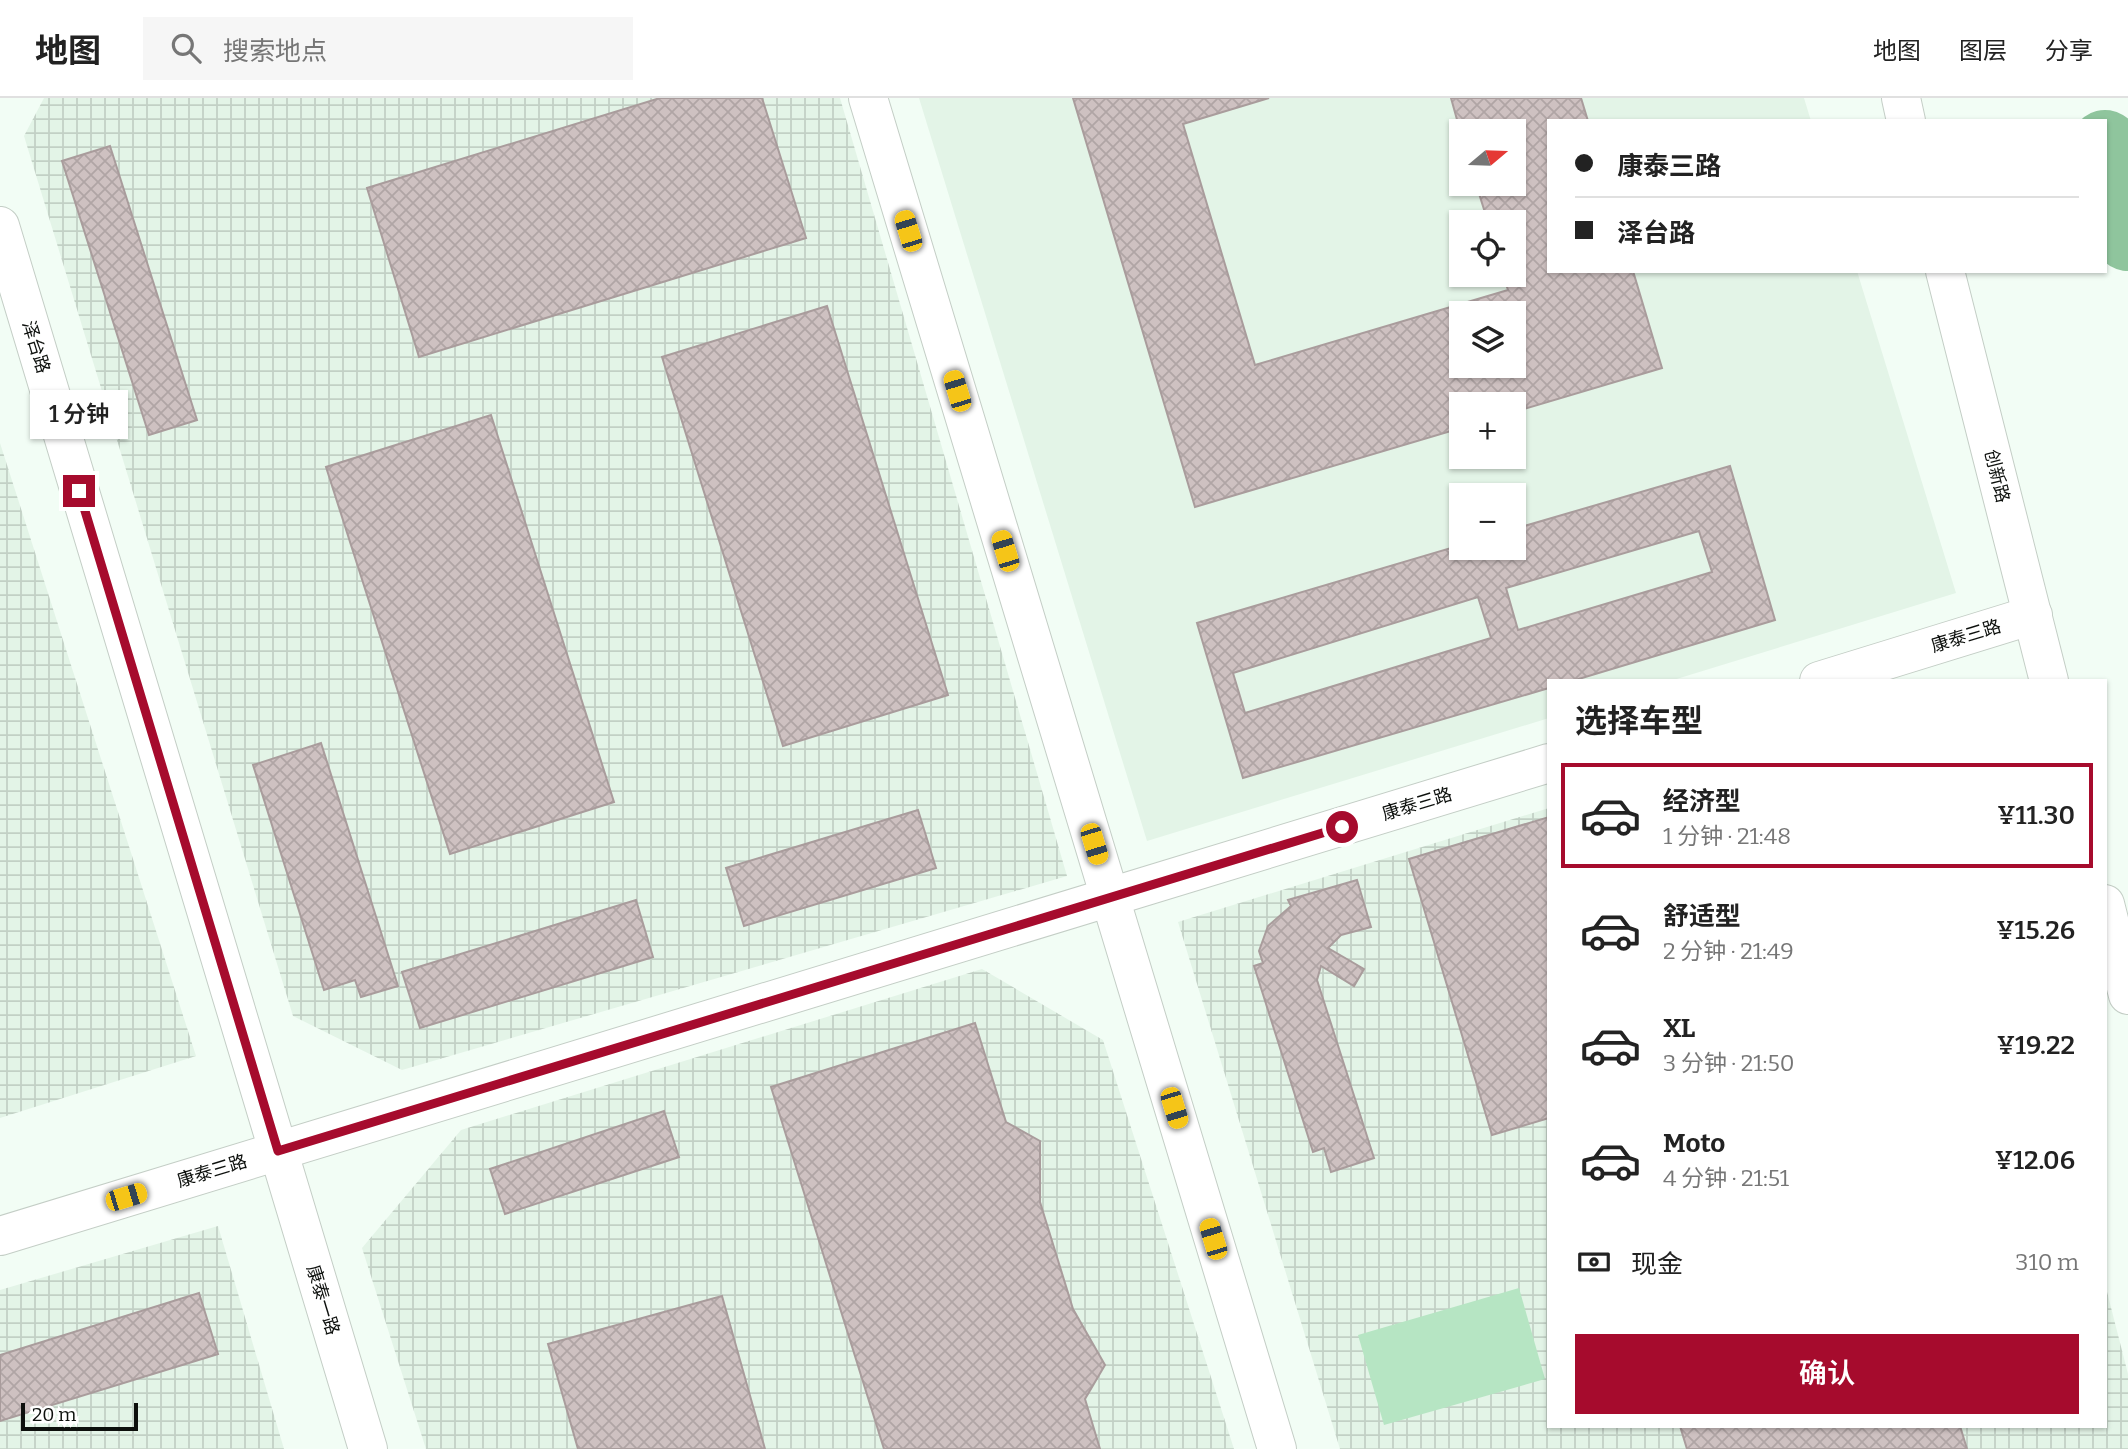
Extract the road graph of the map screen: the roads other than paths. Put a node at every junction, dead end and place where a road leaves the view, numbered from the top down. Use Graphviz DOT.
graph roads {
  1 [pos="868,98"];
  2 [pos="1900,98"];
  3 [pos="1905,119"];
  4 [pos="0,226"];
  5 [pos="1946,273"];
  6 [pos="2033,615"];
  7 [pos="1825,679"];
  8 [pos="2049,679"];
  9 [pos="1547,765"];
  10 [pos="1110,898"];
  11 [pos="2107,912"];
  12 [pos="2128,995"];
  13 [pos="278,1151"];
  14 [pos="0,1236"];
  15 [pos="368,1449"];
  16 [pos="1277,1449"];
  1 -- 10 [label="street"];
  2 -- 3 [label="street"];
  4 -- 13 [label="street, 泽台路"];
  5 -- 6 [label="street, 创新路"];
  6 -- 7 [label="street, 康泰三路"];
  6 -- 8 [label="street, 创新路"];
  9 -- 10 [label="street, 康泰三路"];
  10 -- 13 [label="street, 康泰三路"];
  10 -- 16 [label="street"];
  11 -- 12 [label="street"];
  13 -- 14 [label="street, 康泰三路"];
  13 -- 15 [label="street, 康泰一路"];
}
